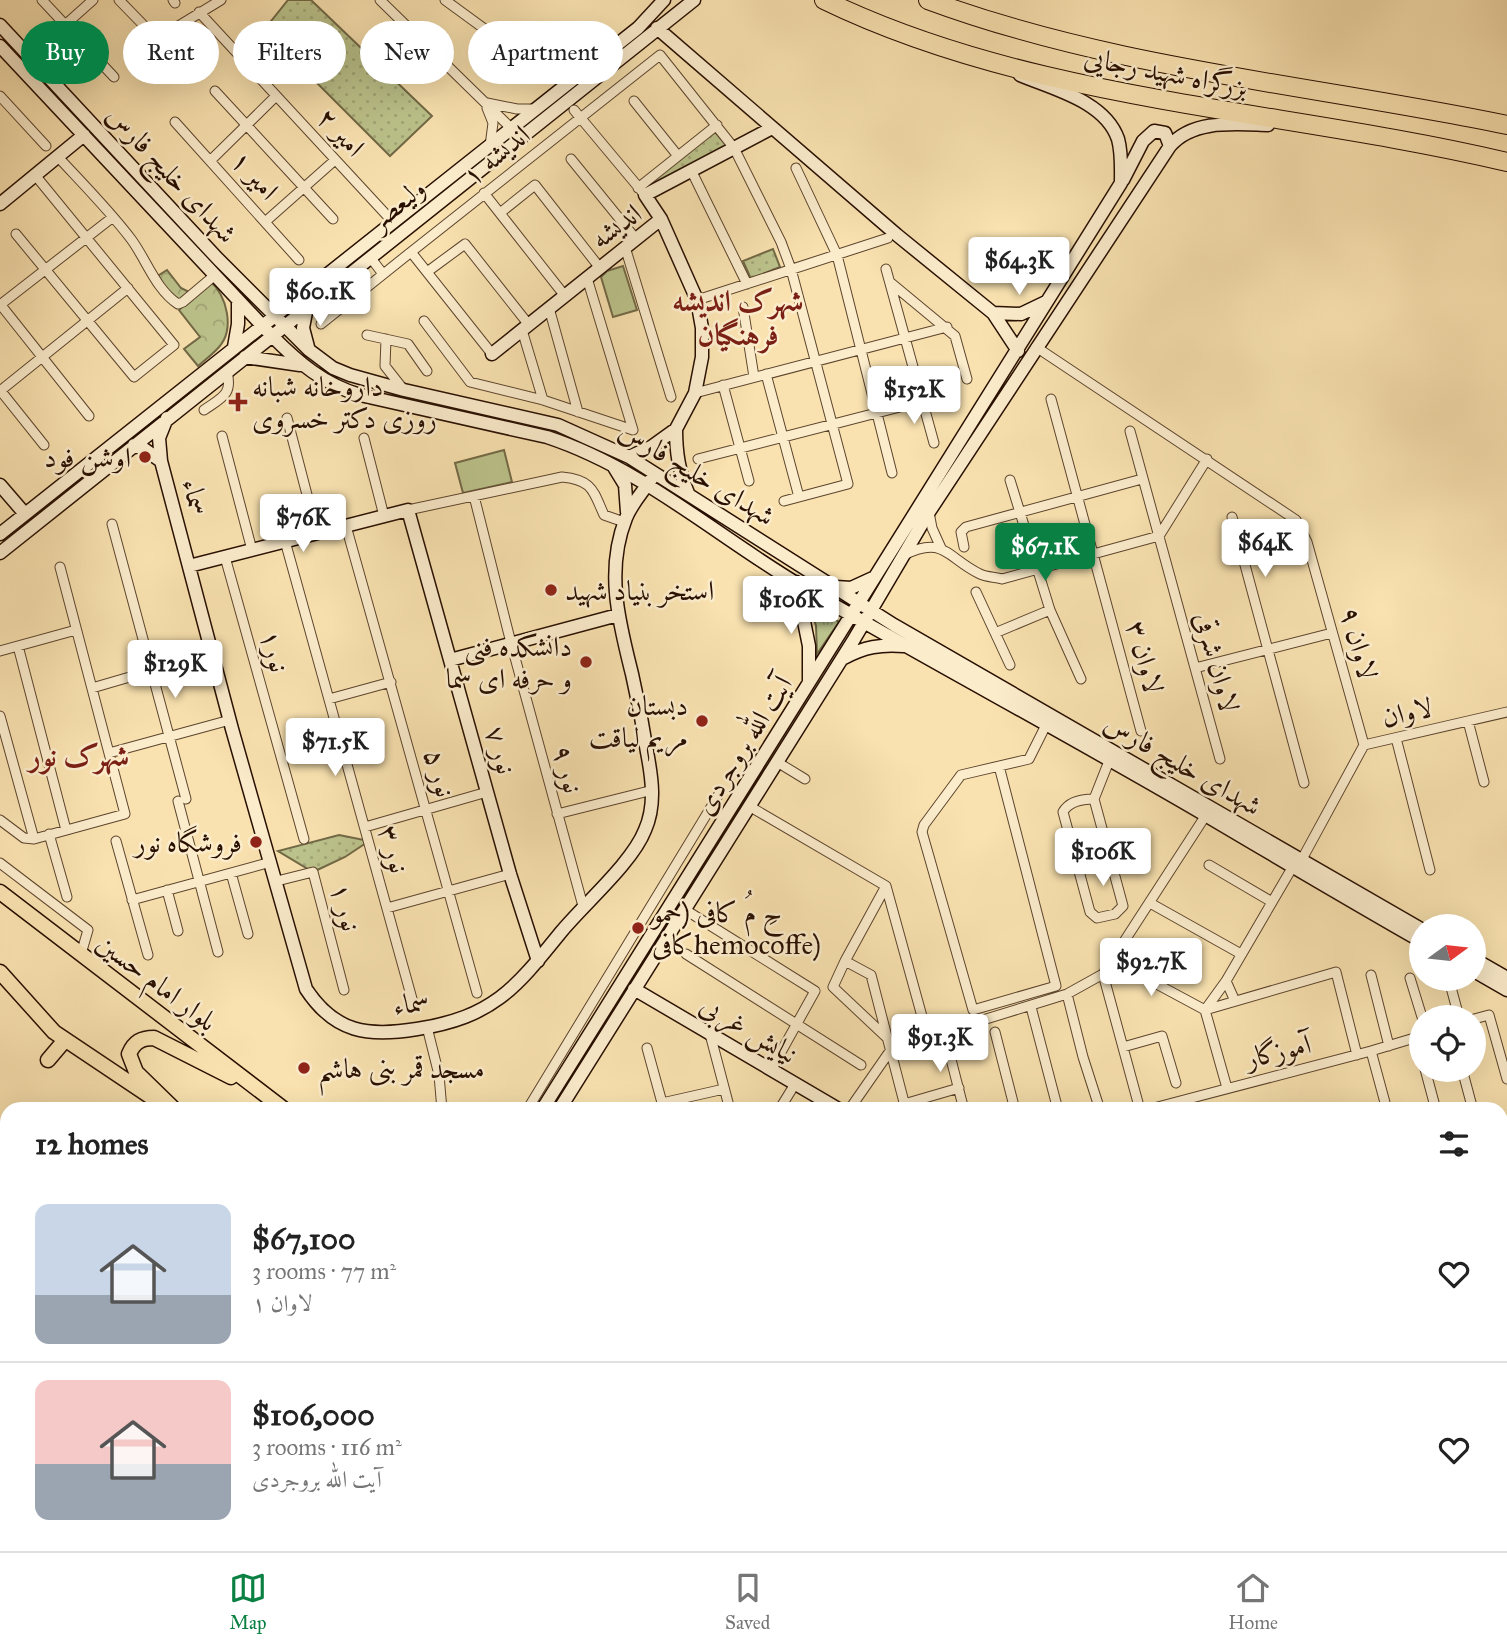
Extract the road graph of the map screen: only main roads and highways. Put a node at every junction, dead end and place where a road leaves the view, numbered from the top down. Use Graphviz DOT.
graph roads {
  1 [pos="664,0"];
  2 [pos="694,0"];
  3 [pos="812,0"];
  4 [pos="928,0"];
  5 [pos="829,3"];
  6 [pos="0,25"];
  7 [pos="657,28"];
  8 [pos="0,46"];
  9 [pos="988,62"];
  10 [pos="1507,125"];
  11 [pos="1312,126"];
  12 [pos="772,128"];
  13 [pos="516,133"];
  14 [pos="84,135"];
  15 [pos="1170,146"];
  16 [pos="1507,162"];
  17 [pos="1121,183"];
  18 [pos="0,204"];
  19 [pos="661,219"];
  20 [pos="238,300"];
  21 [pos="1049,300"];
  22 [pos="307,307"];
  23 [pos="993,313"];
  24 [pos="275,315"];
  25 [pos="262,325"];
  26 [pos="285,325"];
  27 [pos="272,336"];
  28 [pos="234,347"];
  29 [pos="309,350"];
  30 [pos="1018,351"];
  31 [pos="492,354"];
  32 [pos="245,357"];
  33 [pos="301,365"];
  34 [pos="167,418"];
  35 [pos="676,429"];
  36 [pos="134,445"];
  37 [pos="629,457"];
  38 [pos="161,461"];
  39 [pos="612,464"];
  40 [pos="656,472"];
  41 [pos="0,485"];
  42 [pos="648,485"];
  43 [pos="688,494"];
  44 [pos="24,514"];
  45 [pos="626,519"];
  46 [pos="0,534"];
  47 [pos="0,553"];
  48 [pos="189,566"];
  49 [pos="875,577"];
  50 [pos="796,582"];
  51 [pos="888,582"];
  52 [pos="832,587"];
  53 [pos="859,603"];
  54 [pos="618,615"];
  55 [pos="851,615"];
  56 [pos="868,616"];
  57 [pos="894,625"];
  58 [pos="838,637"];
  59 [pos="851,644"];
  60 [pos="906,646"];
  61 [pos="450,660"];
  62 [pos="841,660"];
  63 [pos="808,686"];
  64 [pos="1135,770"];
  65 [pos="1297,864"];
  66 [pos="0,892"];
  67 [pos="1409,923"];
  68 [pos="1409,934"];
  69 [pos="538,961"];
  70 [pos="1486,966"];
  71 [pos="0,972"];
  72 [pos="1486,978"];
  73 [pos="1507,978"];
  74 [pos="628,985"];
  75 [pos="0,988"];
  76 [pos="1507,990"];
  77 [pos="42,1020"];
  78 [pos="65,1040"];
  79 [pos="48,1060"];
  80 [pos="266,1095"];
  81 [pos="157,1102"];
  82 [pos="167,1102"];
  83 [pos="275,1102"];
  84 [pos="547,1102"];
  85 [pos="563,1102"];
  86 [pos="826,1102"];
  1 -- 13 [label="main road, ولیعصر"];
  2 -- 7 [label="main road, ولیعصر"];
  3 -- 5 [label="main road"];
  4 -- 10 [label="highway, بزرگراه شهید رجایی"];
  5 -- 9 [label="highway, بزرگراه شهید رجایی"];
  6 -- 24 [label="main road, شهدای خلیج فارس"];
  7 -- 12 [label="main road"];
  7 -- 13 [label="main road, ولیعصر"];
  8 -- 14 [label="main road, شهدای خلیج فارس"];
  9 -- 11 [label="highway, بزرگراه شهید رجایی"];
  9 -- 17 [label="main road"];
  11 -- 15 [label="main road, آیت الله بروجردی"];
  11 -- 16 [label="highway, بزرگراه شهید رجایی"];
  12 -- 19 [label="main road, اندیشه"];
  12 -- 23 [label="main road"];
  13 -- 22 [label="main road, ولیعصر"];
  13 -- 24 [label="main road, ولیعصر"];
  14 -- 18 [label="main road"];
  14 -- 20 [label="main road, شهدای خلیج فارس"];
  15 -- 17 [label="main road, آیت الله بروجردی"];
  15 -- 51 [label="main road, آیت الله بروجردی"];
  17 -- 21 [label="main road, آیت الله بروجردی"];
  19 -- 31 [label="main road, اندیشه"];
  19 -- 35 [label="main road, اندیشه"];
  20 -- 25 [label="main road, شهدای خلیج فارس"];
  20 -- 28 [label="main road"];
  21 -- 23 [label="main road"];
  21 -- 30 [label="main road, آیت الله بروجردی"];
  22 -- 26 [label="main road, ولیعصر"];
  22 -- 29 [label="main road"];
  23 -- 30 [label="main road"];
  24 -- 25 [label="main road, ولیعصر"];
  24 -- 26 [label="main road, شهدای خلیج فارس"];
  25 -- 27 [label="main road, شهدای خلیج فارس"];
  25 -- 28 [label="main road, ولیعصر"];
  26 -- 27 [label="main road, ولیعصر"];
  26 -- 29 [label="main road, شهدای خلیج فارس"];
  27 -- 32 [label="main road, ولیعصر"];
  27 -- 33 [label="main road, شهدای خلیج فارس"];
  28 -- 44 [label="main road, ولیعصر"];
  29 -- 37 [label="main road, شهدای خلیج فارس"];
  30 -- 49 [label="main road, آیت الله بروجردی"];
  32 -- 33 [label="main road"];
  32 -- 34 [label="main road, ولیعصر"];
  33 -- 39 [label="main road, شهدای خلیج فارس"];
  34 -- 36 [label="main road, ولیعصر"];
  34 -- 38 [label="main road, سماء"];
  35 -- 37 [label="main road, اندیشه"];
  35 -- 43 [label="main road"];
  36 -- 38 [label="main road"];
  36 -- 47 [label="main road, ولیعصر"];
  37 -- 40 [label="main road, شهدای خلیج فارس"];
  38 -- 48 [label="main road, سماء"];
  39 -- 42 [label="main road, شهدای خلیج فارس"];
  39 -- 45 [label="main road"];
  40 -- 42 [label="main road, سماء"];
  40 -- 43 [label="main road, شهدای خلیج فارس"];
  41 -- 44 [label="main road"];
  42 -- 45 [label="main road, سماء"];
  42 -- 50 [label="main road, شهدای خلیج فارس"];
  43 -- 52 [label="main road, شهدای خلیج فارس"];
  44 -- 46 [label="main road, ولیعصر"];
  45 -- 54 [label="main road, سماء"];
  48 -- 61 [label="main road, نور ۷"];
  48 -- 69 [label="main road, سماء"];
  49 -- 52 [label="main road"];
  49 -- 53 [label="main road, آیت الله بروجردی"];
  50 -- 55 [label="main road, شهدای خلیج فارس"];
  50 -- 63 [label="main road"];
  51 -- 56 [label="main road, آیت الله بروجردی"];
  51 -- 57 [label="main road"];
  52 -- 53 [label="main road, شهدای خلیج فارس"];
  53 -- 55 [label="main road, آیت الله بروجردی"];
  53 -- 56 [label="main road, شهدای خلیج فارس"];
  54 -- 61 [label="main road"];
  54 -- 69 [label="main road, سماء"];
  55 -- 56 [label="main road, شهدای خلیج فارس"];
  55 -- 58 [label="main road, آیت الله بروجردی"];
  56 -- 57 [label="main road, شهدای خلیج فارس"];
  56 -- 59 [label="main road, آیت الله بروجردی"];
  56 -- 60 [label="main road, شهدای خلیج فارس"];
  57 -- 64 [label="main road, شهدای خلیج فارس"];
  58 -- 59 [label="main road"];
  58 -- 63 [label="main road, آیت الله بروجردی"];
  59 -- 62 [label="main road, آیت الله بروجردی"];
  60 -- 62 [label="main road"];
  60 -- 64 [label="main road, شهدای خلیج فارس"];
  61 -- 69 [label="main road, نور ۷"];
  62 -- 74 [label="main road, آیت الله بروجردی"];
  63 -- 74 [label="main road, آیت الله بروجردی"];
  64 -- 65 [label="main road, شهدای خلیج فارس"];
  64 -- 65 [label="main road, شهدای خلیج فارس"];
  65 -- 67 [label="main road, شهدای خلیج فارس"];
  65 -- 68 [label="main road, شهدای خلیج فارس"];
  66 -- 80 [label="main road, بلوار امام حسین"];
  70 -- 73 [label="main road"];
  71 -- 77 [label="main road"];
  72 -- 76 [label="main road"];
  74 -- 84 [label="main road, آیت الله بروجردی"];
  74 -- 85 [label="main road, آیت الله بروجردی"];
  74 -- 86 [label="main road, نیایش غربی"];
  75 -- 77 [label="main road"];
  77 -- 78 [label="main road"];
  78 -- 79 [label="main road"];
  78 -- 81 [label="main road"];
  80 -- 82 [label="main road"];
  80 -- 83 [label="main road, بلوار امام حسین"];
}
